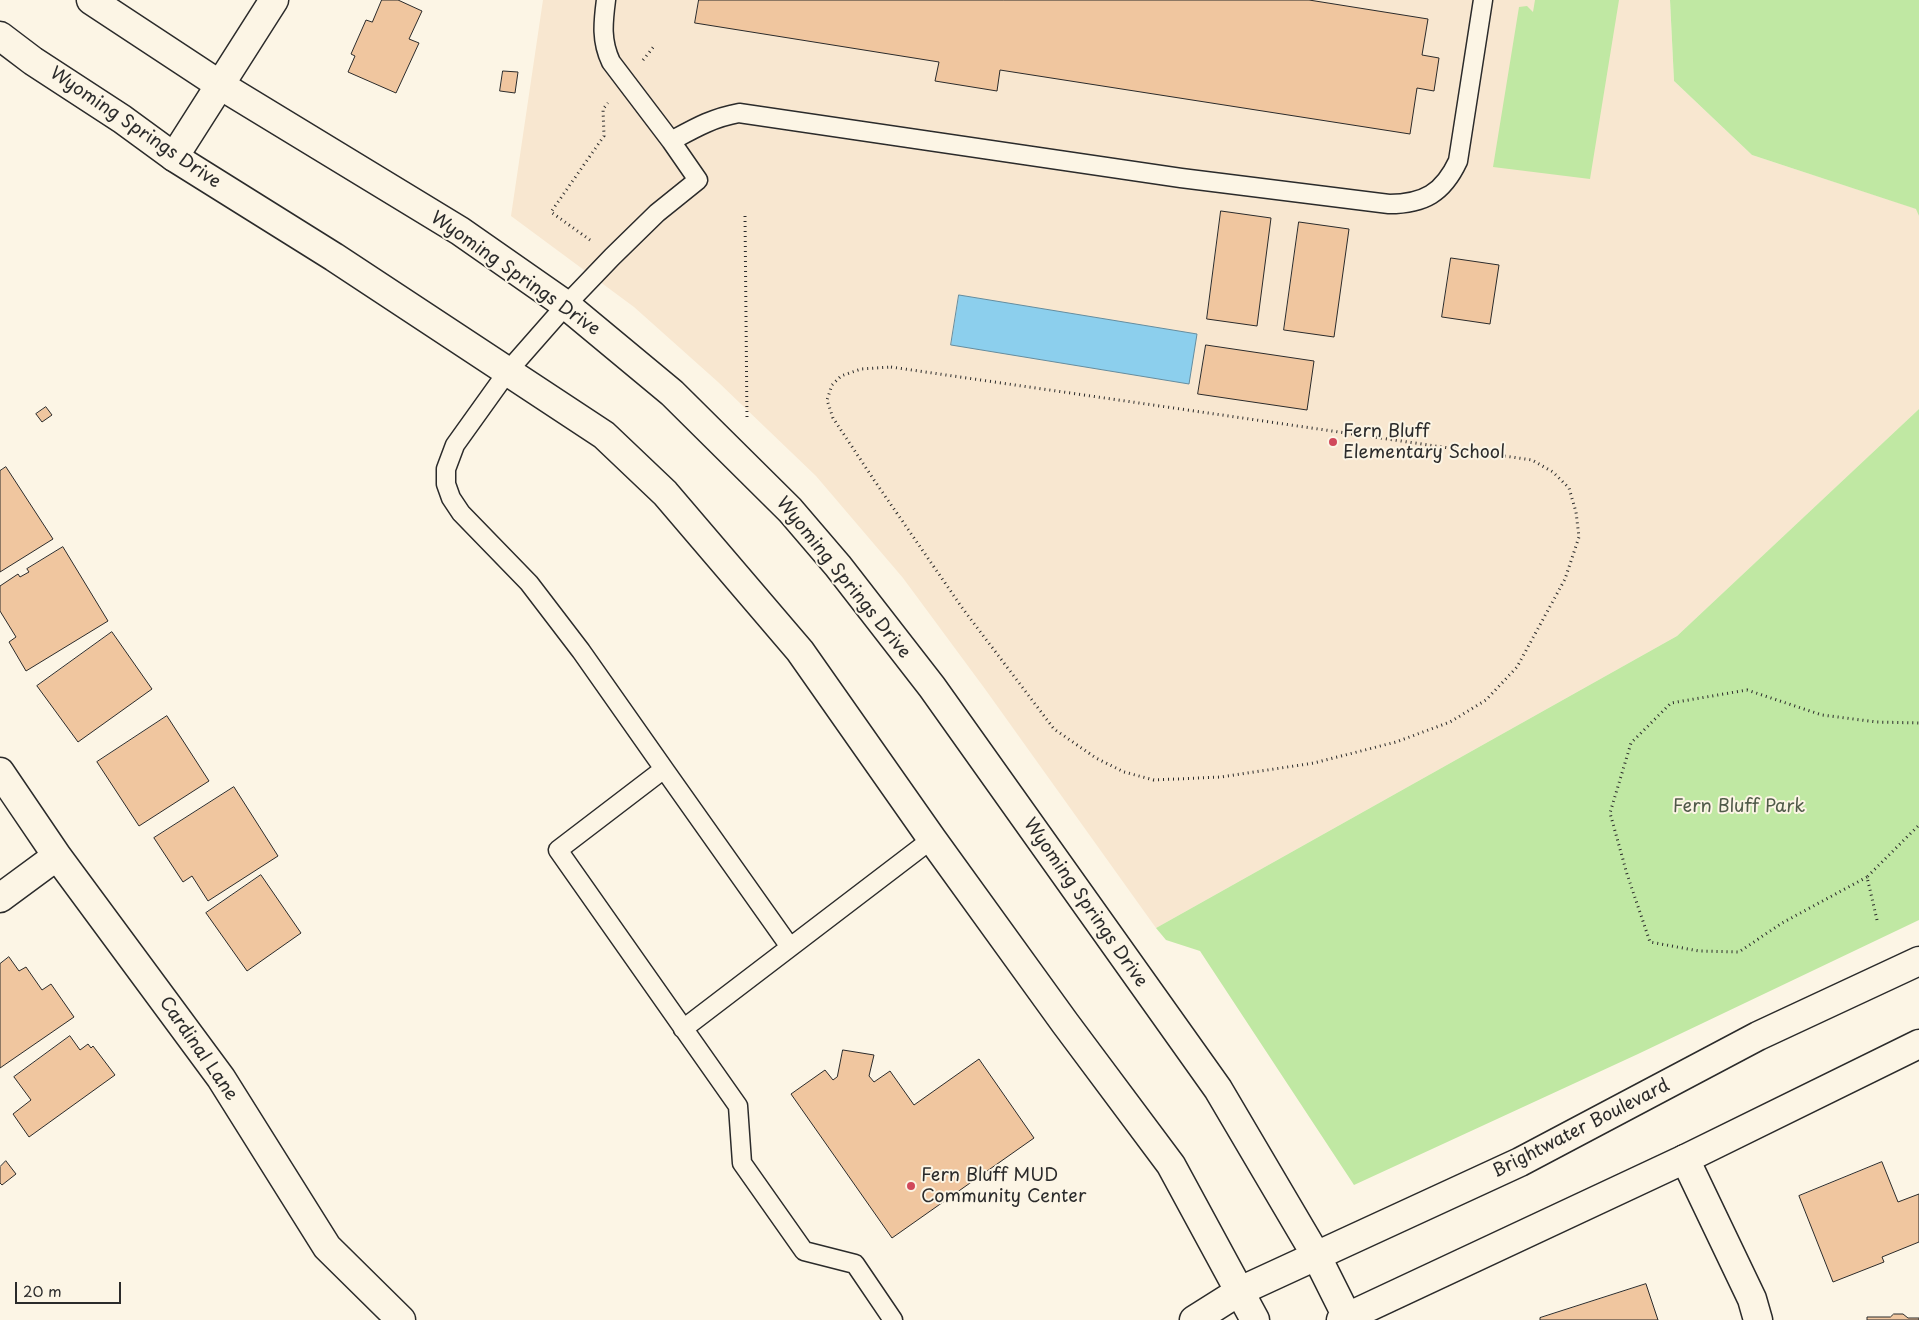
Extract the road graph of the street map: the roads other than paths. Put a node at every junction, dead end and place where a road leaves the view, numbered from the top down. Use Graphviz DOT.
graph roads {
  1 [pos="91,0"];
  2 [pos="274,0"];
  3 [pos="606,0"];
  4 [pos="1483,0"];
  5 [pos="0,36"];
  6 [pos="220,86"];
  7 [pos="671,142"];
  8 [pos="174,157"];
  9 [pos="566,305"];
  10 [pos="508,371"];
  11 [pos="664,769"];
  12 [pos="0,772"];
  13 [pos="932,839"];
  14 [pos="57,856"];
  15 [pos="0,898"];
  16 [pos="790,947"];
  17 [pos="1919,961"];
  18 [pos="683,1029"];
  19 [pos="1919,1044"];
  20 [pos="1685,1159"];
  21 [pos="1317,1257"];
  22 [pos="1240,1291"];
  23 [pos="1344,1319"];
  24 [pos="401,1320"];
  25 [pos="893,1320"];
  26 [pos="1194,1320"];
  27 [pos="1255,1320"];
  28 [pos="1758,1320"];
  1 -- 6 [label="street, Wyoming Springs Drive"];
  2 -- 6 [label="street"];
  3 -- 7 [label="lane"];
  4 -- 7 [label="lane"];
  5 -- 8 [label="street, Wyoming Springs Drive"];
  6 -- 8 [label="street"];
  6 -- 9 [label="street, Wyoming Springs Drive"];
  7 -- 9 [label="lane"];
  8 -- 10 [label="street, Wyoming Springs Drive"];
  9 -- 10 [label="lane"];
  9 -- 21 [label="street, Wyoming Springs Drive"];
  10 -- 11 [label="lane"];
  10 -- 13 [label="street, Wyoming Springs Drive"];
  11 -- 16 [label="lane"];
  11 -- 18 [label="lane"];
  12 -- 14 [label="street, Cardinal Lane"];
  13 -- 16 [label="lane"];
  13 -- 22 [label="street, Wyoming Springs Drive"];
  14 -- 15 [label="street"];
  14 -- 24 [label="street, Cardinal Lane"];
  16 -- 18 [label="lane"];
  17 -- 21 [label="street, Brightwater Boulevard"];
  18 -- 25 [label="lane"];
  19 -- 20 [label="street"];
  20 -- 23 [label="street"];
  20 -- 28 [label="street"];
  21 -- 22 [label="street, Brightwater Boulevard"];
  21 -- 23 [label="street, Wyoming Springs Drive"];
  22 -- 26 [label="street, Brightwater Boulevard"];
  22 -- 27 [label="street, Wyoming Springs Drive"];
}
